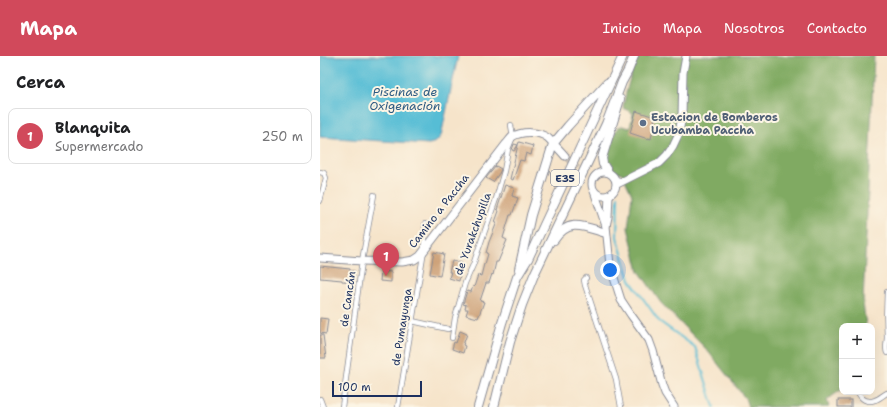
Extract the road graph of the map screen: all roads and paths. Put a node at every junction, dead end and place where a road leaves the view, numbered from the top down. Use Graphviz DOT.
graph roads {
  1 [pos="623,56"];
  2 [pos="634,56"];
  3 [pos="686,56"];
  4 [pos="628,71"];
  5 [pos="611,79"];
  6 [pos="511,125"];
  7 [pos="513,137"];
  8 [pos="553,144"];
  9 [pos="565,156"];
  10 [pos="320,172"];
  11 [pos="608,172"];
  12 [pos="586,176"];
  13 [pos="592,180"];
  14 [pos="617,184"];
  15 [pos="594,191"];
  16 [pos="374,194"];
  17 [pos="609,195"];
  18 [pos="320,201"];
  19 [pos="426,224"];
  20 [pos="606,230"];
  21 [pos="424,250"];
  22 [pos="542,257"];
  23 [pos="320,258"];
  24 [pos="362,261"];
  25 [pos="517,277"];
  26 [pos="586,278"];
  27 [pos="887,292"];
  28 [pos="412,321"];
  29 [pos="448,329"];
  30 [pos="452,338"];
  31 [pos="887,353"];
  32 [pos="887,393"];
  33 [pos="859,395"];
  34 [pos="320,399"];
  35 [pos="323,407"];
  36 [pos="342,407"];
  37 [pos="398,407"];
  38 [pos="478,407"];
  39 [pos="494,407"];
  40 [pos="621,407"];
  41 [pos="674,407"];
  1 -- 5 [label="highway, E35"];
  2 -- 4 [label="highway, E35"];
  3 -- 14 [label="main road"];
  4 -- 11 [label="highway"];
  4 -- 22 [label="highway, E35"];
  5 -- 8 [label="highway"];
  5 -- 25 [label="highway, E35"];
  6 -- 7 [label="street"];
  7 -- 8 [label="main road"];
  7 -- 21 [label="main road, Camino a Paccha"];
  7 -- 30 [label="street, de Yurakchupilla"];
  8 -- 9 [label="main road"];
  8 -- 25 [label="highway"];
  10 -- 18 [label="street"];
  11 -- 13 [label="main road"];
  11 -- 14 [label="main road"];
  12 -- 13 [label="main road"];
  13 -- 15 [label="main road"];
  14 -- 17 [label="main road"];
  15 -- 17 [label="main road"];
  15 -- 20 [label="main road"];
  16 -- 24 [label="street, de Cancán"];
  17 -- 20 [label="main road"];
  19 -- 21 [label="street, de Pumayunga"];
  20 -- 22 [label="highway"];
  20 -- 41 [label="main road"];
  21 -- 24 [label="main road, Camino a Paccha"];
  21 -- 28 [label="street, de Pumayunga"];
  22 -- 39 [label="highway, E35"];
  23 -- 24 [label="main road, Camino a Paccha"];
  24 -- 36 [label="street, de Cancán"];
  25 -- 38 [label="highway, E35"];
  26 -- 40 [label="street"];
  27 -- 31 [label="street"];
  28 -- 29 [label="street"];
  28 -- 37 [label="street, de Pumayunga"];
  32 -- 33 [label="street"];
  34 -- 35 [label="street"];
}
